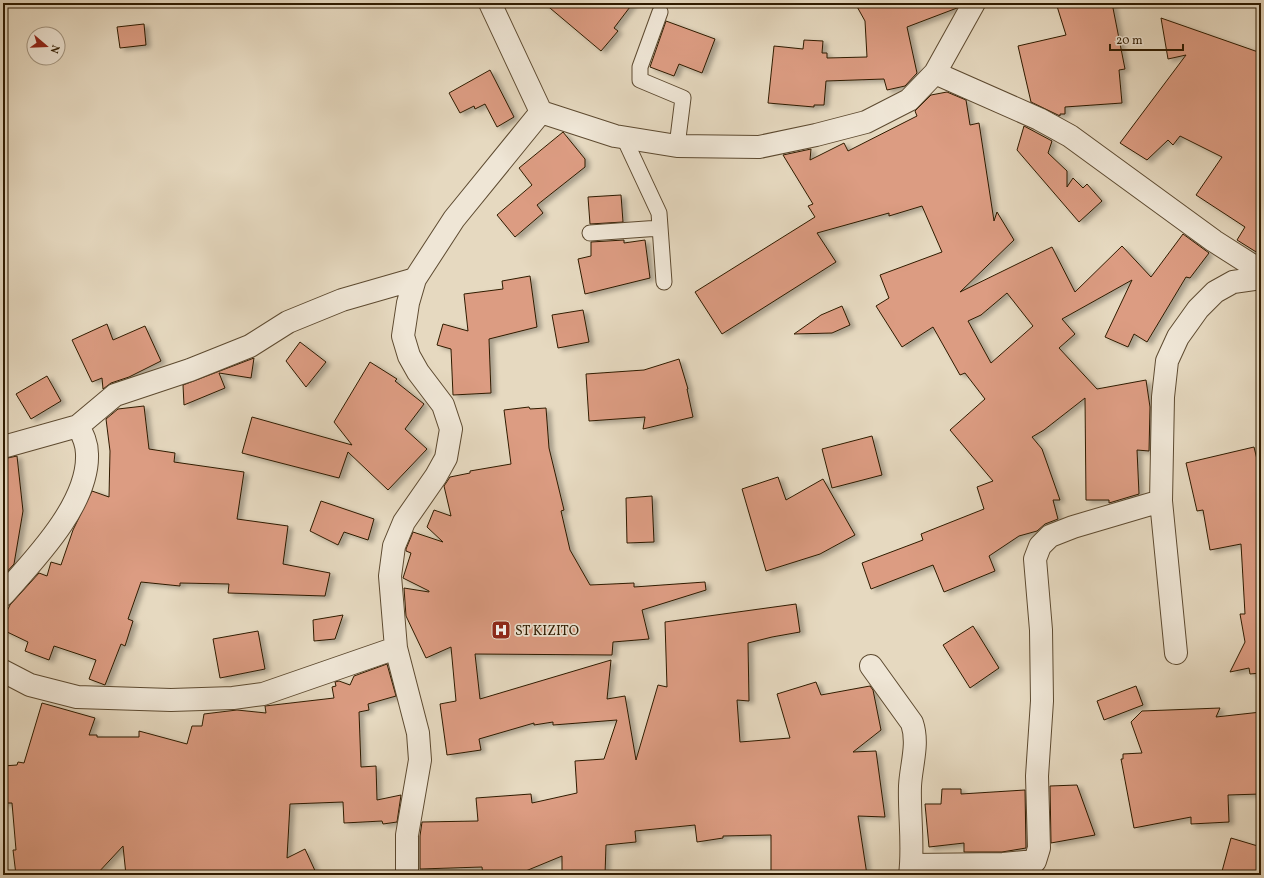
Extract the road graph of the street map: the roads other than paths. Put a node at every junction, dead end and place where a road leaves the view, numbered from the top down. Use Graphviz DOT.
graph roads {
  1 [pos="490,3"];
  2 [pos="974,3"];
  3 [pos="660,12"];
  4 [pos="935,73"];
  5 [pos="541,112"];
  6 [pos="624,138"];
  7 [pos="677,146"];
  8 [pos="660,228"];
  9 [pos="590,233"];
  10 [pos="1261,271"];
  11 [pos="1261,278"];
  12 [pos="415,279"];
  13 [pos="664,282"];
  14 [pos="78,426"];
  15 [pos="3,447"];
  16 [pos="1161,501"];
  17 [pos="3,595"];
  18 [pos="396,648"];
  19 [pos="1176,653"];
  20 [pos="871,666"];
  21 [pos="3,671"];
  22 [pos="911,870"];
  23 [pos="407,875"];
  1 -- 5 [label="street"];
  2 -- 4 [label="street"];
  3 -- 7 [label="lane"];
  4 -- 7 [label="street"];
  4 -- 10 [label="street"];
  5 -- 6 [label="street"];
  5 -- 12 [label="street"];
  6 -- 7 [label="street"];
  6 -- 8 [label="lane"];
  8 -- 9 [label="lane"];
  8 -- 13 [label="lane"];
  11 -- 16 [label="street"];
  12 -- 14 [label="street"];
  12 -- 18 [label="street"];
  14 -- 15 [label="street"];
  14 -- 17 [label="street"];
  16 -- 19 [label="street"];
  16 -- 22 [label="street"];
  18 -- 21 [label="street"];
  18 -- 23 [label="street"];
  20 -- 22 [label="street"];
}
